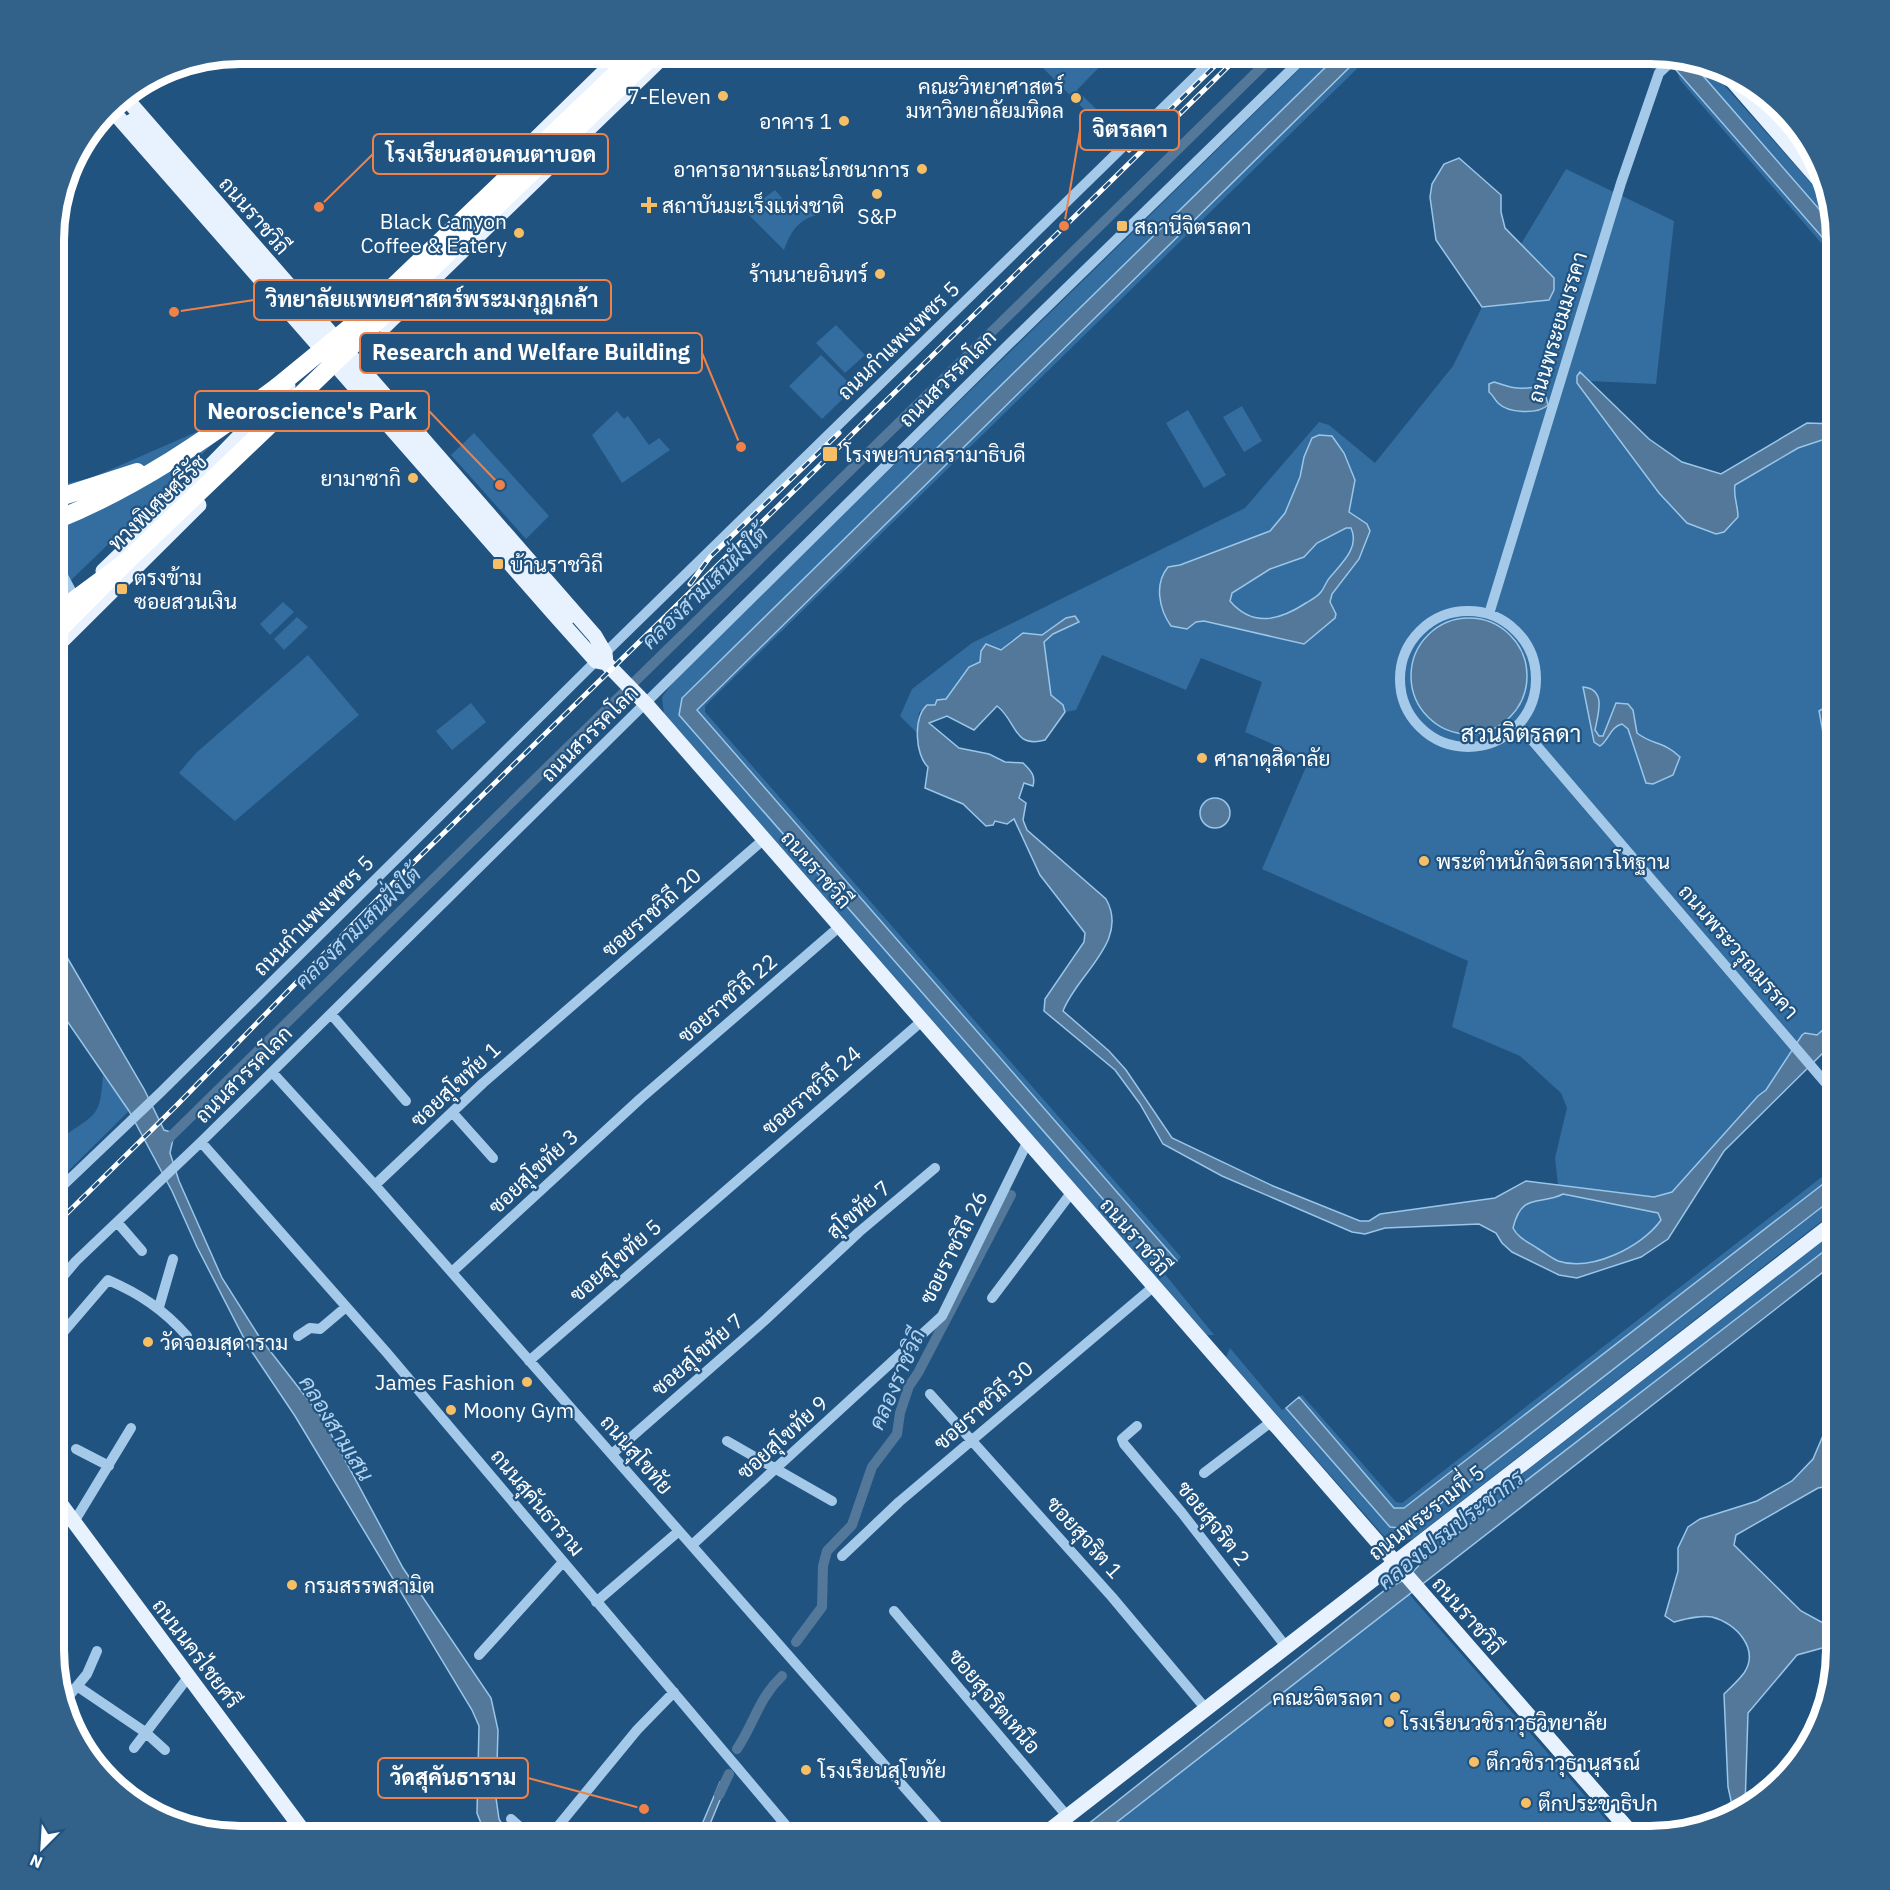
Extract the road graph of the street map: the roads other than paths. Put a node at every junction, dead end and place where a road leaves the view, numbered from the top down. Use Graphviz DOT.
graph roads {
  1 [pos="611,65"];
  2 [pos="625,65"];
  3 [pos="643,65"];
  4 [pos="655,65"];
  5 [pos="1207,65"];
  6 [pos="1296,65"];
  7 [pos="1667,66"];
  8 [pos="1741,91"];
  9 [pos="130,103"];
  10 [pos="122,110"];
  11 [pos="117,115"];
  12 [pos="537,138"];
  13 [pos="558,160"];
  14 [pos="1810,170"];
  15 [pos="513,203"];
  16 [pos="237,226"];
  17 [pos="224,239"];
  18 [pos="425,248"];
  19 [pos="335,337"];
  20 [pos="321,350"];
  21 [pos="352,356"];
  22 [pos="338,370"];
  23 [pos="379,387"];
  24 [pos="365,401"];
  25 [pos="183,453"];
  26 [pos="65,496"];
  27 [pos="65,516"];
  28 [pos="127,561"];
  29 [pos="65,579"];
  30 [pos="75,598"];
  31 [pos="65,607"];
  32 [pos="65,610"];
  33 [pos="1489,614"];
  34 [pos="65,624"];
  35 [pos="65,638"];
  36 [pos="602,656"];
  37 [pos="643,701"];
  38 [pos="1519,725"];
  39 [pos="764,840"];
  40 [pos="839,927"];
  41 [pos="563,1013"];
  42 [pos="331,1014"];
  43 [pos="922,1021"];
  44 [pos="272,1072"];
  45 [pos="1826,1083"];
  46 [pos="640,1099"];
  47 [pos="406,1101"];
  48 [pos="452,1112"];
  49 [pos="1027,1143"];
  50 [pos="198,1145"];
  51 [pos="493,1158"];
  52 [pos="935,1168"];
  53 [pos="64,1184"];
  54 [pos="375,1185"];
  55 [pos="727,1189"];
  56 [pos="1071,1193"];
  57 [pos="117,1222"];
  58 [pos="1826,1229"];
  59 [pos="142,1251"];
  60 [pos="173,1259"];
  61 [pos="76,1261"];
  62 [pos="64,1269"];
  63 [pos="452,1272"];
  64 [pos="64,1275"];
  65 [pos="807,1281"];
  66 [pos="1153,1287"];
  67 [pos="992,1298"];
  68 [pos="159,1306"];
  69 [pos="346,1307"];
  70 [pos="64,1331"];
  71 [pos="187,1336"];
  72 [pos="298,1336"];
  73 [pos="898,1356"];
  74 [pos="529,1360"];
  75 [pos="930,1394"];
  76 [pos="1271,1422"];
  77 [pos="1137,1426"];
  78 [pos="131,1428"];
  79 [pos="973,1440"];
  80 [pos="727,1441"];
  81 [pos="76,1449"];
  82 [pos="612,1454"];
  83 [pos="109,1466"];
  84 [pos="775,1469"];
  85 [pos="1204,1473"];
  86 [pos="832,1501"];
  87 [pos="64,1509"];
  88 [pos="74,1522"];
  89 [pos="680,1531"];
  90 [pos="692,1545"];
  91 [pos="842,1556"];
  92 [pos="563,1562"];
  93 [pos="1394,1564"];
  94 [pos="596,1602"];
  95 [pos="894,1611"];
  96 [pos="1287,1648"];
  97 [pos="97,1651"];
  98 [pos="479,1654"];
  99 [pos="189,1676"];
  100 [pos="77,1686"];
  101 [pos="674,1692"];
  102 [pos="71,1694"];
  103 [pos="1206,1709"];
  104 [pos="145,1732"];
  105 [pos="134,1748"];
  106 [pos="165,1750"];
  107 [pos="1067,1816"];
  108 [pos="512,1819"];
  109 [pos="300,1826"];
  110 [pos="519,1826"];
  111 [pos="558,1826"];
  112 [pos="787,1826"];
  113 [pos="938,1826"];
  114 [pos="1054,1826"];
  115 [pos="1625,1826"];
  1 -- 12 [label="main road"];
  2 -- 25 [label="highway, ทางพิเศษศรีรัช, bridge"];
  3 -- 28 [label="highway, ทางพิเศษศรีรัช, bridge"];
  4 -- 13 [label="main road"];
  5 -- 36 [label="street, ถนนกำแพงเพชร 5"];
  6 -- 37 [label="street, ถนนสวรรคโลก"];
  7 -- 33 [label="street, ถนนพระยมมรรคา"];
  8 -- 14 [label="main road"];
  9 -- 16 [label="main road, ถนนราชวิถี"];
  10 -- 36 [label="main road, bridge"];
  11 -- 17 [label="main road, ถนนราชวิถี"];
  12 -- 13 [label="main road"];
  12 -- 18 [label="main road"];
  13 -- 15 [label="main road"];
  15 -- 18 [label="main road"];
  15 -- 21 [label="main road"];
  16 -- 17 [label="main road"];
  16 -- 19 [label="main road, ถนนราชวิถี"];
  17 -- 20 [label="main road, ถนนราชวิถี"];
  18 -- 19 [label="main road"];
  19 -- 20 [label="main road"];
  19 -- 21 [label="main road, ถนนราชวิถี"];
  20 -- 22 [label="main road, ถนนราชวิถี"];
  20 -- 30 [label="main road"];
  21 -- 22 [label="main road"];
  21 -- 23 [label="main road, ถนนราชวิถี"];
  22 -- 24 [label="main road, ถนนราชวิถี"];
  22 -- 35 [label="main road"];
  23 -- 24 [label="main road"];
  23 -- 36 [label="main road, ถนนราชวิถี"];
  24 -- 36 [label="main road, ถนนราชวิถี"];
  25 -- 26 [label="highway"];
  25 -- 27 [label="highway"];
  28 -- 31 [label="highway, bridge"];
  28 -- 34 [label="highway, ทางพิเศษศรีรัช, bridge"];
  29 -- 30 [label="street"];
  30 -- 32 [label="main road"];
  33 -- 38 [label="street"];
  33 -- 38 [label="street"];
  36 -- 37 [label="main road, ถนนราชวิถี"];
  36 -- 53 [label="street, ถนนกำแพงเพชร 5"];
  37 -- 39 [label="main road, ถนนราชวิถี"];
  37 -- 42 [label="street, ถนนสวรรคโลก"];
  38 -- 45 [label="street, ถนนพระวรุณมรรคา"];
  39 -- 40 [label="main road, ถนนราชวิถี"];
  39 -- 41 [label="street, ซอยราชวิถี 20"];
  40 -- 43 [label="main road, ถนนราชวิถี"];
  40 -- 46 [label="street, ซอยราชวิถี 22"];
  41 -- 48 [label="street, ซอยสุโขทัย 1"];
  42 -- 44 [label="street, ถนนสวรรคโลก"];
  42 -- 47 [label="street"];
  43 -- 49 [label="main road, ถนนราชวิถี"];
  43 -- 55 [label="street, ซอยราชวิถี 24"];
  44 -- 50 [label="street, ถนนสวรรคโลก"];
  44 -- 54 [label="street, ถนนสุโขทัย"];
  46 -- 63 [label="street, ซอยสุโขทัย 3"];
  48 -- 51 [label="street"];
  48 -- 54 [label="street, ซอยสุโขทัย 1"];
  49 -- 56 [label="main road, ถนนราชวิถี"];
  49 -- 73 [label="street, ซอยราชวิถี 26"];
  50 -- 57 [label="street, ถนนสวรรคโลก"];
  50 -- 69 [label="street, ถนนสุคันธาราม"];
  52 -- 65 [label="street, สุโขทัย 7"];
  54 -- 63 [label="street, ถนนสุโขทัย"];
  55 -- 74 [label="street, ซอยสุโขทัย 5"];
  56 -- 66 [label="main road, ถนนราชวิถี"];
  56 -- 67 [label="street"];
  57 -- 59 [label="street"];
  57 -- 61 [label="street, ถนนสวรรคโลก"];
  58 -- 93 [label="main road, ถนนพระรามที่ 5"];
  60 -- 68 [label="street"];
  61 -- 62 [label="street, ถนนสวรรคโลก"];
  61 -- 64 [label="street, ถนนสวรรคโลก"];
  63 -- 74 [label="street, ถนนสุโขทัย"];
  65 -- 82 [label="street, ซอยสุโขทัย 7"];
  66 -- 76 [label="main road, ถนนราชวิถี"];
  66 -- 79 [label="street, ซอยราชวิถี 30"];
  68 -- 70 [label="street"];
  68 -- 71 [label="street"];
  69 -- 72 [label="street"];
  69 -- 92 [label="street, ถนนสุคันธาราม"];
  73 -- 84 [label="street, ซอยสุโขทัย 9"];
  74 -- 82 [label="street, ถนนสุโขทัย"];
  75 -- 79 [label="street, ซอยสุจริต 1"];
  76 -- 85 [label="street"];
  76 -- 93 [label="main road, ถนนราชวิถี"];
  77 -- 96 [label="street, ซอยสุจริต 2"];
  78 -- 83 [label="street"];
  79 -- 91 [label="street, ซอยราชวิถี 30"];
  79 -- 103 [label="street, ซอยสุจริต 1"];
  80 -- 84 [label="street"];
  81 -- 83 [label="street"];
  82 -- 89 [label="street, ถนนสุโขทัย"];
  83 -- 88 [label="street"];
  84 -- 86 [label="street"];
  84 -- 90 [label="street, ซอยสุโขทัย 9"];
  87 -- 88 [label="main road, ถนนนครไชยศรี"];
  88 -- 99 [label="main road, ถนนนครไชยศรี"];
  89 -- 90 [label="street, ถนนสุโขทัย"];
  89 -- 94 [label="street"];
  90 -- 113 [label="street, ถนนสุโขทัย"];
  92 -- 94 [label="street, ถนนสุคันธาราม"];
  92 -- 98 [label="street"];
  93 -- 96 [label="main road, ถนนพระรามที่ 5"];
  93 -- 115 [label="main road, ถนนราชวิถี"];
  94 -- 101 [label="street, ถนนสุคันธาราม"];
  95 -- 107 [label="street, ซอยสุจริตเหนือ"];
  96 -- 103 [label="main road, ถนนพระรามที่ 5"];
  97 -- 100 [label="street"];
  99 -- 104 [label="street"];
  99 -- 109 [label="main road, ถนนนครไชยศรี"];
  100 -- 102 [label="street"];
  100 -- 104 [label="street"];
  101 -- 111 [label="street"];
  101 -- 112 [label="street, ถนนสุคันธาราม"];
  103 -- 107 [label="main road, ถนนพระรามที่ 5"];
  104 -- 105 [label="street"];
  104 -- 106 [label="street"];
  107 -- 114 [label="main road, ถนนพระรามที่ 5"];
  108 -- 110 [label="street"];
}
